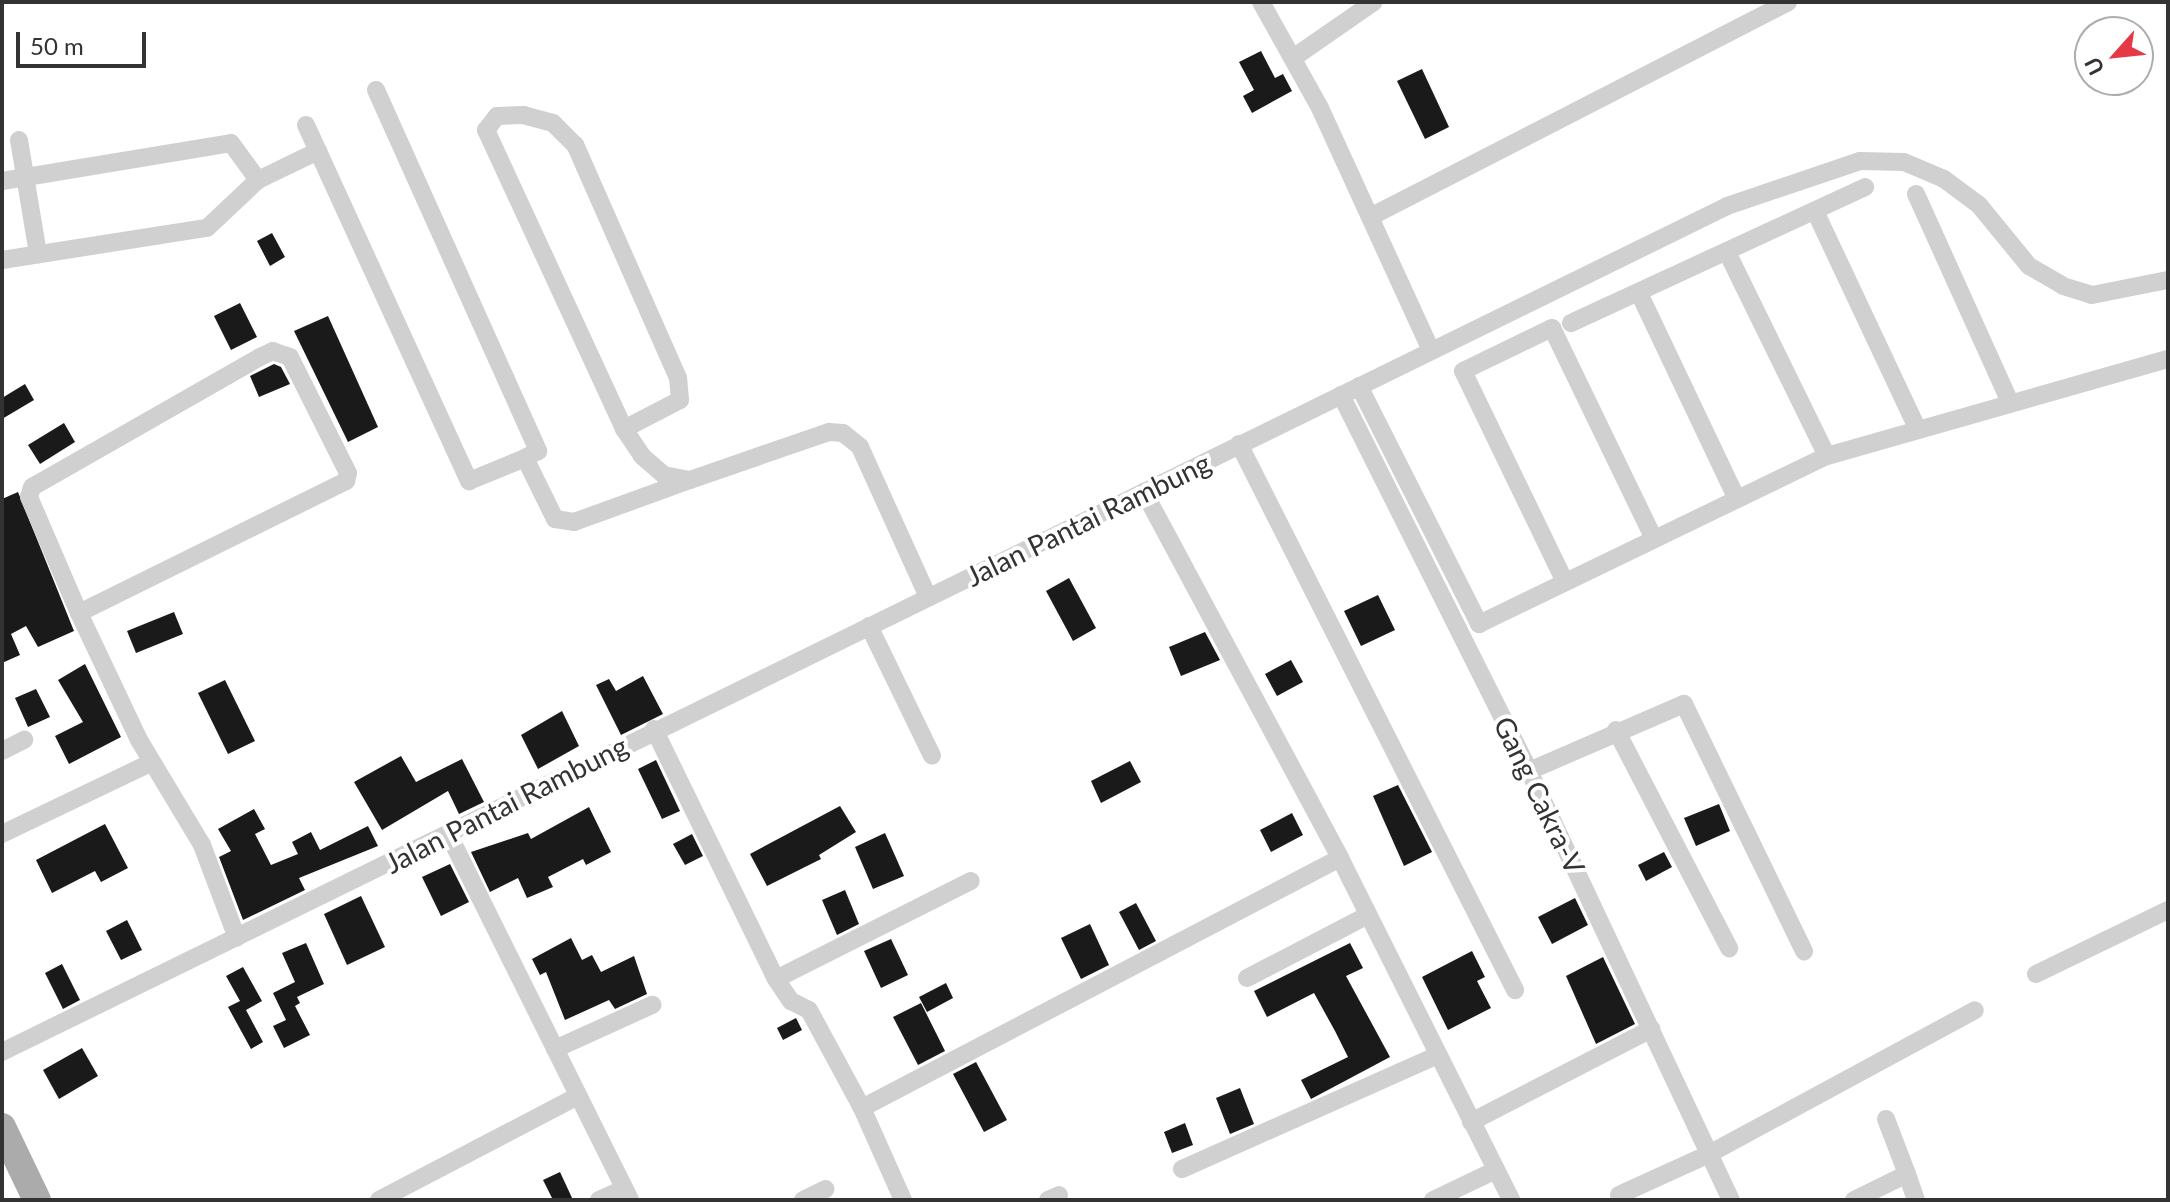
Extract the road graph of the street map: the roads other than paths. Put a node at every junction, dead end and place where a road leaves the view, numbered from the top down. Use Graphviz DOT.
graph roads {
  1 [pos="1261,2"];
  2 [pos="1374,2"];
  3 [pos="1788,2"];
  4 [pos="1293,58"];
  5 [pos="376,90"];
  6 [pos="306,125"];
  7 [pos="19,140"];
  8 [pos="318,151"];
  9 [pos="26,177"];
  10 [pos="258,180"];
  11 [pos="2,181"];
  12 [pos="1865,187"];
  13 [pos="1916,194"];
  14 [pos="1815,211"];
  15 [pos="1370,217"];
  16 [pos="1727,252"];
  17 [pos="38,254"];
  18 [pos="2,260"];
  19 [pos="2168,280"];
  20 [pos="1639,293"];
  21 [pos="1571,323"];
  22 [pos="1431,351"];
  23 [pos="2168,359"];
  24 [pos="1359,386"];
  25 [pos="1341,395"];
  26 [pos="2011,404"];
  27 [pos="624,429"];
  28 [pos="1918,430"];
  29 [pos="1239,444"];
  30 [pos="1827,456"];
  31 [pos="525,458"];
  32 [pos="690,480"];
  33 [pos="1144,492"];
  34 [pos="1737,499"];
  35 [pos="1654,539"];
  36 [pos="1565,582"];
  37 [pos="928,597"];
  38 [pos="79,613"];
  39 [pos="869,626"];
  40 [pos="654,729"];
  41 [pos="1616,730"];
  42 [pos="24,740"];
  43 [pos="2,751"];
  44 [pos="932,756"];
  45 [pos="152,762"];
  46 [pos="1529,771"];
  47 [pos="448,833"];
  48 [pos="2,834"];
  49 [pos="1340,858"];
  50 [pos="971,881"];
  51 [pos="2168,910"];
  52 [pos="1368,915"];
  53 [pos="237,938"];
  54 [pos="1729,948"];
  55 [pos="1804,951"];
  56 [pos="2036,974"];
  57 [pos="1247,978"];
  58 [pos="776,979"];
  59 [pos="1515,990"];
  60 [pos="652,1005"];
  61 [pos="1975,1010"];
  62 [pos="1651,1029"];
  63 [pos="555,1049"];
  64 [pos="2,1052"];
  65 [pos="1438,1055"];
  66 [pos="578,1096"];
  67 [pos="862,1108"];
  68 [pos="1886,1119"];
  69 [pos="1471,1122"];
  70 [pos="2,1127"];
  71 [pos="1709,1154"];
  72 [pos="1182,1169"];
  73 [pos="1496,1170"];
  74 [pos="1907,1174"];
  75 [pos="826,1189"];
  76 [pos="627,1194"];
  77 [pos="1619,1195"];
  78 [pos="37,1200"];
  79 [pos="379,1200"];
  80 [pos="599,1200"];
  81 [pos="803,1200"];
  82 [pos="903,1200"];
  83 [pos="1433,1200"];
  84 [pos="1511,1200"];
  85 [pos="1731,1200"];
  86 [pos="1854,1200"];
  87 [pos="1916,1200"];
  1 -- 4 [label="street"];
  2 -- 4 [label="street"];
  3 -- 15 [label="street"];
  4 -- 15 [label="street"];
  5 -- 31 [label="street"];
  6 -- 8 [label="street"];
  7 -- 9 [label="street"];
  8 -- 10 [label="street"];
  8 -- 31 [label="street"];
  9 -- 10 [label="street"];
  9 -- 11 [label="street"];
  9 -- 17 [label="street"];
  10 -- 17 [label="street"];
  12 -- 14 [label="street"];
  13 -- 26 [label="street"];
  14 -- 16 [label="street"];
  14 -- 28 [label="street"];
  15 -- 22 [label="street"];
  16 -- 20 [label="street"];
  16 -- 30 [label="street"];
  17 -- 18 [label="street"];
  19 -- 22 [label="street, Jalan Pantai Rambung"];
  20 -- 21 [label="street"];
  20 -- 34 [label="street"];
  22 -- 24 [label="street, Jalan Pantai Rambung"];
  23 -- 26 [label="street"];
  24 -- 25 [label="street, Jalan Pantai Rambung"];
  24 -- 36 [label="street"];
  25 -- 29 [label="street, Jalan Pantai Rambung"];
  25 -- 46 [label="street, Gang Cakra-V"];
  26 -- 28 [label="street"];
  27 -- 27 [label="street"];
  27 -- 32 [label="street"];
  28 -- 30 [label="street"];
  29 -- 33 [label="street, Jalan Pantai Rambung"];
  29 -- 59 [label="street"];
  30 -- 34 [label="street"];
  31 -- 32 [label="street"];
  32 -- 37 [label="street"];
  33 -- 37 [label="street, Jalan Pantai Rambung"];
  33 -- 49 [label="street"];
  34 -- 35 [label="street"];
  35 -- 36 [label="street"];
  35 -- 36 [label="street"];
  37 -- 39 [label="street, Jalan Pantai Rambung"];
  38 -- 38 [label="street"];
  38 -- 45 [label="street"];
  39 -- 40 [label="street, Jalan Pantai Rambung"];
  39 -- 44 [label="street"];
  40 -- 47 [label="street, Jalan Pantai Rambung"];
  40 -- 58 [label="street"];
  41 -- 46 [label="street"];
  41 -- 54 [label="street"];
  41 -- 55 [label="street"];
  42 -- 43 [label="street"];
  45 -- 48 [label="street"];
  45 -- 53 [label="street"];
  46 -- 62 [label="street, Gang Cakra-V"];
  47 -- 53 [label="street, Jalan Pantai Rambung"];
  47 -- 63 [label="street"];
  49 -- 52 [label="street"];
  49 -- 67 [label="street"];
  50 -- 58 [label="street"];
  51 -- 56 [label="street"];
  52 -- 57 [label="street"];
  52 -- 65 [label="street"];
  53 -- 64 [label="street, Jalan Pantai Rambung"];
  58 -- 67 [label="street"];
  60 -- 63 [label="street"];
  61 -- 71 [label="street"];
  62 -- 69 [label="street"];
  62 -- 71 [label="street, Gang Cakra-V"];
  63 -- 66 [label="street"];
  65 -- 69 [label="street"];
  65 -- 72 [label="street"];
  66 -- 76 [label="street"];
  66 -- 79 [label="street"];
  67 -- 82 [label="street"];
  68 -- 74 [label="street"];
  69 -- 73 [label="street"];
  70 -- 78 [label="main road"];
  71 -- 77 [label="street"];
  71 -- 85 [label="street, Gang Cakra-V"];
  73 -- 83 [label="street"];
  73 -- 84 [label="street"];
  74 -- 86 [label="street"];
  74 -- 87 [label="street"];
  75 -- 81 [label="street"];
  76 -- 80 [label="street"];
}
